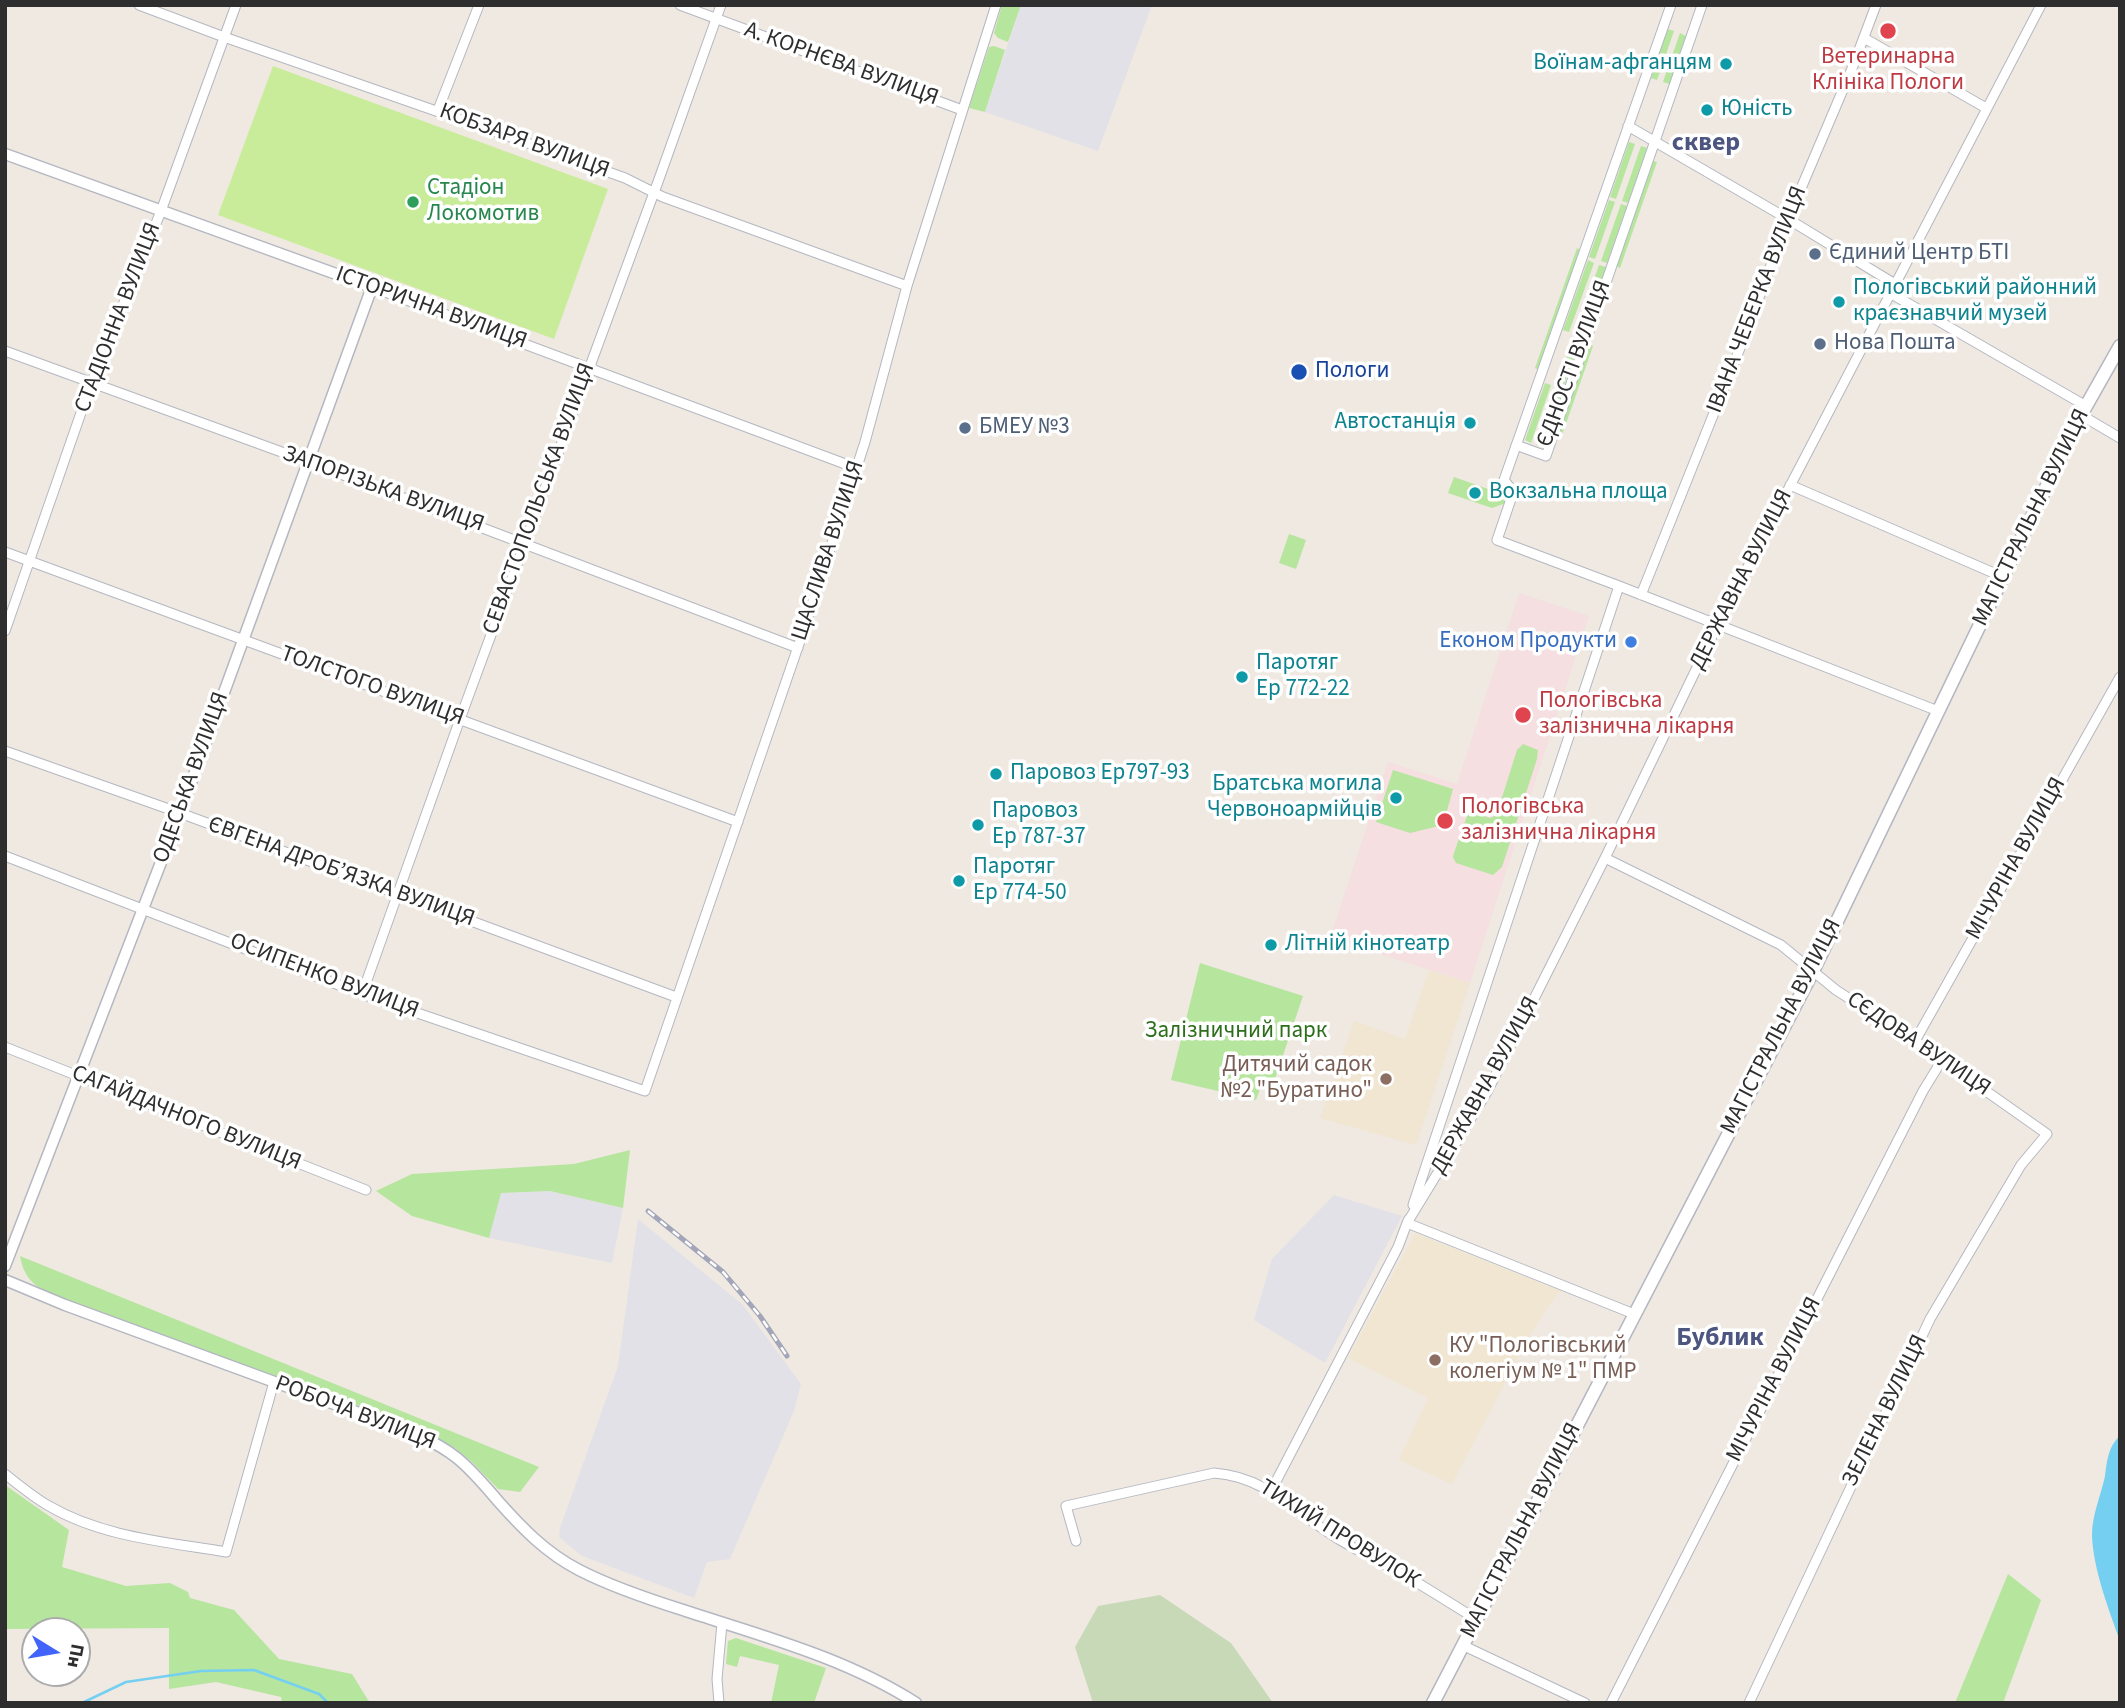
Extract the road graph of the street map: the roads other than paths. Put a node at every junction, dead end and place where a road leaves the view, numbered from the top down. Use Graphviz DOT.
graph roads {
  1 [pos="139,5"];
  2 [pos="236,5"];
  3 [pos="479,5"];
  4 [pos="680,5"];
  5 [pos="721,5"];
  6 [pos="996,5"];
  7 [pos="1671,5"];
  8 [pos="1702,5"];
  9 [pos="1876,5"];
  10 [pos="2040,5"];
  11 [pos="716,18"];
  12 [pos="224,37"];
  13 [pos="1864,38"];
  14 [pos="1986,108"];
  15 [pos="438,110"];
  16 [pos="962,110"];
  17 [pos="1628,126"];
  18 [pos="1653,141"];
  19 [pos="5,154"];
  20 [pos="653,193"];
  21 [pos="161,211"];
  22 [pos="1788,219"];
  23 [pos="906,286"];
  24 [pos="372,287"];
  25 [pos="1892,288"];
  26 [pos="2120,346"];
  27 [pos="5,351"];
  28 [pos="588,368"];
  29 [pos="92,384"];
  30 [pos="2084,411"];
  31 [pos="2120,438"];
  32 [pos="1516,445"];
  33 [pos="309,462"];
  34 [pos="856,468"];
  35 [pos="1790,485"];
  36 [pos="524,543"];
  37 [pos="5,552"];
  38 [pos="30,561"];
  39 [pos="2003,577"];
  40 [pos="1619,586"];
  41 [pos="1641,595"];
  42 [pos="1718,624"];
  43 [pos="5,631"];
  44 [pos="243,639"];
  45 [pos="798,648"];
  46 [pos="2120,677"];
  47 [pos="1938,711"];
  48 [pos="460,719"];
  49 [pos="5,751"];
  50 [pos="180,813"];
  51 [pos="738,822"];
  52 [pos="5,856"];
  53 [pos="1605,858"];
  54 [pos="397,895"];
  55 [pos="144,908"];
  56 [pos="1812,971"];
  57 [pos="362,994"];
  58 [pos="676,997"];
  59 [pos="1915,1041"];
  60 [pos="5,1047"];
  61 [pos="1942,1060"];
  62 [pos="78,1076"];
  63 [pos="645,1091"];
  64 [pos="2047,1134"];
  65 [pos="366,1190"];
  66 [pos="1407,1223"];
  67 [pos="6,1260"];
  68 [pos="5,1280"];
  69 [pos="1634,1314"];
  70 [pos="274,1382"];
  71 [pos="5,1474"];
  72 [pos="1270,1491"];
  73 [pos="1076,1541"];
  74 [pos="1476,1619"];
  75 [pos="722,1623"];
  76 [pos="1462,1645"];
  77 [pos="719,1703"];
  78 [pos="916,1703"];
  79 [pos="1433,1703"];
  80 [pos="1585,1703"];
  81 [pos="1611,1703"];
  82 [pos="1749,1703"];
  1 -- 12 [label="street, КОБЗАРЯ ВУЛИЦЯ"];
  2 -- 12 [label="street, СТАДІОННА ВУЛИЦЯ"];
  3 -- 15 [label="street"];
  4 -- 11 [label="street, А. КОРНЄВА ВУЛИЦЯ"];
  5 -- 11 [label="street, СЕВАСТОПОЛЬСЬКА ВУЛИЦЯ"];
  6 -- 16 [label="street, ЩАСЛИВА ВУЛИЦЯ"];
  7 -- 17 [label="street, ЄДНОСТІ ВУЛИЦЯ"];
  8 -- 18 [label="street, ЄДНОСТІ ВУЛИЦЯ"];
  9 -- 13 [label="street, ІВАНА ЧЕБЕРКА ВУЛИЦЯ"];
  10 -- 14 [label="street, ДЕРЖАВНА ВУЛИЦЯ"];
  11 -- 16 [label="street, А. КОРНЄВА ВУЛИЦЯ"];
  11 -- 20 [label="street, СЕВАСТОПОЛЬСЬКА ВУЛИЦЯ"];
  12 -- 15 [label="street, КОБЗАРЯ ВУЛИЦЯ"];
  12 -- 21 [label="street, СТАДІОННА ВУЛИЦЯ"];
  13 -- 14 [label="street"];
  13 -- 22 [label="street, ІВАНА ЧЕБЕРКА ВУЛИЦЯ"];
  14 -- 25 [label="street, ДЕРЖАВНА ВУЛИЦЯ"];
  15 -- 20 [label="street, КОБЗАРЯ ВУЛИЦЯ"];
  16 -- 23 [label="street, ЩАСЛИВА ВУЛИЦЯ"];
  17 -- 18 [label="street"];
  17 -- 32 [label="street, ЄДНОСТІ ВУЛИЦЯ"];
  18 -- 22 [label="street"];
  18 -- 32 [label="street, ЄДНОСТІ ВУЛИЦЯ"];
  19 -- 21 [label="street, ІСТОРИЧНА ВУЛИЦЯ"];
  20 -- 23 [label="street, КОБЗАРЯ ВУЛИЦЯ"];
  20 -- 28 [label="street, СЕВАСТОПОЛЬСЬКА ВУЛИЦЯ"];
  21 -- 24 [label="street, ІСТОРИЧНА ВУЛИЦЯ"];
  21 -- 29 [label="street, СТАДІОННА ВУЛИЦЯ"];
  22 -- 25 [label="street"];
  22 -- 41 [label="street, ІВАНА ЧЕБЕРКА ВУЛИЦЯ"];
  23 -- 34 [label="street, ЩАСЛИВА ВУЛИЦЯ"];
  24 -- 28 [label="street, ІСТОРИЧНА ВУЛИЦЯ"];
  24 -- 33 [label="street, ОДЕСЬКА ВУЛИЦЯ"];
  25 -- 30 [label="street"];
  25 -- 35 [label="street, ДЕРЖАВНА ВУЛИЦЯ"];
  26 -- 30 [label="main road, МАГІСТРАЛЬНА ВУЛИЦЯ"];
  27 -- 29 [label="street, ЗАПОРІЗЬКА ВУЛИЦЯ"];
  28 -- 34 [label="street, ІСТОРИЧНА ВУЛИЦЯ"];
  28 -- 36 [label="street, СЕВАСТОПОЛЬСЬКА ВУЛИЦЯ"];
  29 -- 33 [label="street, ЗАПОРІЗЬКА ВУЛИЦЯ"];
  29 -- 38 [label="street, СТАДІОННА ВУЛИЦЯ"];
  30 -- 31 [label="street"];
  30 -- 39 [label="main road, МАГІСТРАЛЬНА ВУЛИЦЯ"];
  32 -- 40 [label="street"];
  33 -- 36 [label="street, ЗАПОРІЗЬКА ВУЛИЦЯ"];
  33 -- 44 [label="street, ОДЕСЬКА ВУЛИЦЯ"];
  34 -- 45 [label="street, ЩАСЛИВА ВУЛИЦЯ"];
  35 -- 39 [label="street"];
  35 -- 42 [label="street, ДЕРЖАВНА ВУЛИЦЯ"];
  36 -- 45 [label="street, ЗАПОРІЗЬКА ВУЛИЦЯ"];
  36 -- 48 [label="street, СЕВАСТОПОЛЬСЬКА ВУЛИЦЯ"];
  37 -- 38 [label="street, ТОЛСТОГО ВУЛИЦЯ"];
  38 -- 43 [label="street, СТАДІОННА ВУЛИЦЯ"];
  38 -- 44 [label="street, ТОЛСТОГО ВУЛИЦЯ"];
  39 -- 47 [label="main road, МАГІСТРАЛЬНА ВУЛИЦЯ"];
  40 -- 41 [label="street"];
  40 -- 66 [label="street"];
  41 -- 42 [label="street"];
  42 -- 47 [label="street"];
  42 -- 53 [label="street, ДЕРЖАВНА ВУЛИЦЯ"];
  44 -- 48 [label="street, ТОЛСТОГО ВУЛИЦЯ"];
  44 -- 50 [label="street, ОДЕСЬКА ВУЛИЦЯ"];
  45 -- 51 [label="street, ЩАСЛИВА ВУЛИЦЯ"];
  46 -- 59 [label="street, МІЧУРІНА ВУЛИЦЯ"];
  47 -- 56 [label="main road, МАГІСТРАЛЬНА ВУЛИЦЯ"];
  48 -- 51 [label="street, ТОЛСТОГО ВУЛИЦЯ"];
  48 -- 54 [label="street, СЕВАСТОПОЛЬСЬКА ВУЛИЦЯ"];
  49 -- 50 [label="street, ЄВГЕНА ДРОБ’ЯЗКА ВУЛИЦЯ"];
  50 -- 54 [label="street, ЄВГЕНА ДРОБ’ЯЗКА ВУЛИЦЯ"];
  50 -- 55 [label="street, ОДЕСЬКА ВУЛИЦЯ"];
  51 -- 58 [label="street, ЩАСЛИВА ВУЛИЦЯ"];
  52 -- 55 [label="street, ОСИПЕНКО ВУЛИЦЯ"];
  53 -- 56 [label="street, СЄДОВА ВУЛИЦЯ"];
  53 -- 66 [label="street, ДЕРЖАВНА ВУЛИЦЯ"];
  54 -- 57 [label="street, СЕВАСТОПОЛЬСЬКА ВУЛИЦЯ"];
  54 -- 58 [label="street, ЄВГЕНА ДРОБ’ЯЗКА ВУЛИЦЯ"];
  55 -- 57 [label="street, ОСИПЕНКО ВУЛИЦЯ"];
  55 -- 62 [label="street, ОДЕСЬКА ВУЛИЦЯ"];
  56 -- 59 [label="street, СЄДОВА ВУЛИЦЯ"];
  56 -- 69 [label="main road, МАГІСТРАЛЬНА ВУЛИЦЯ"];
  57 -- 63 [label="street, ОСИПЕНКО ВУЛИЦЯ"];
  58 -- 63 [label="street, ЩАСЛИВА ВУЛИЦЯ"];
  59 -- 61 [label="street, СЄДОВА ВУЛИЦЯ"];
  60 -- 62 [label="street, САГАЙДАЧНОГО ВУЛИЦЯ"];
  61 -- 64 [label="street, СЄДОВА ВУЛИЦЯ"];
  61 -- 81 [label="street, МІЧУРІНА ВУЛИЦЯ"];
  62 -- 65 [label="street, САГАЙДАЧНОГО ВУЛИЦЯ"];
  62 -- 67 [label="street, ОДЕСЬКА ВУЛИЦЯ"];
  64 -- 82 [label="street, ЗЕЛЕНА ВУЛИЦЯ"];
  66 -- 69 [label="street"];
  66 -- 72 [label="street, ДЕРЖАВНА ВУЛИЦЯ"];
  68 -- 70 [label="street, РОБОЧА ВУЛИЦЯ"];
  69 -- 74 [label="main road, МАГІСТРАЛЬНА ВУЛИЦЯ"];
  70 -- 71 [label="street"];
  70 -- 75 [label="street, РОБОЧА ВУЛИЦЯ"];
  72 -- 73 [label="street, ТИХИЙ ПРОВУЛОК"];
  72 -- 74 [label="street, ТИХИЙ ПРОВУЛОК"];
  74 -- 76 [label="main road, МАГІСТРАЛЬНА ВУЛИЦЯ"];
  75 -- 77 [label="street"];
  75 -- 78 [label="street, РОБОЧА ВУЛИЦЯ"];
  76 -- 79 [label="main road, МАГІСТРАЛЬНА ВУЛИЦЯ"];
  76 -- 80 [label="street"];
}
